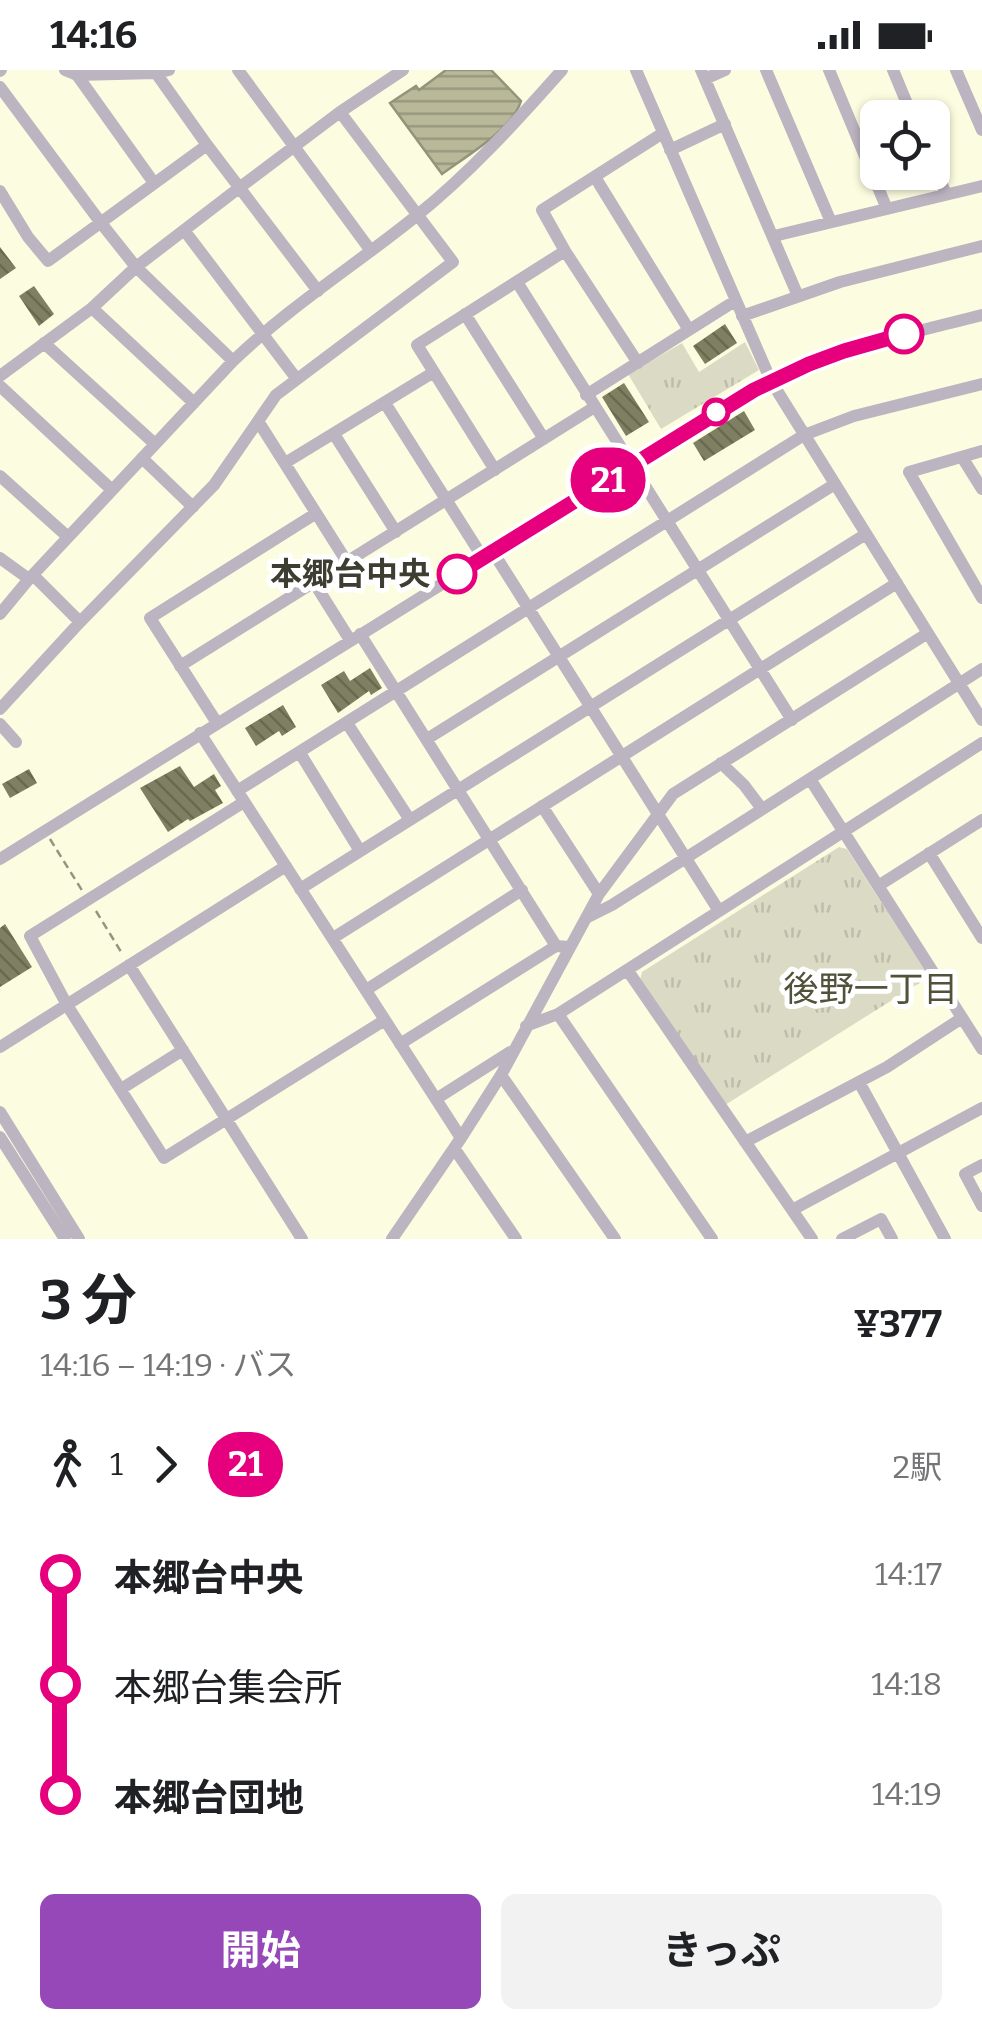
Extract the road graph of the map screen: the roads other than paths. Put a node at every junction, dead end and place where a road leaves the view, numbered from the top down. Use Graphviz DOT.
graph roads {
  1 [pos="238,70"];
  2 [pos="403,70"];
  3 [pos="562,70"];
  4 [pos="636,70"];
  5 [pos="725,70"];
  6 [pos="766,70"];
  7 [pos="829,70"];
  8 [pos="893,70"];
  9 [pos="956,70"];
  10 [pos="162,71"];
  11 [pos="71,73"];
  12 [pos="703,74"];
  13 [pos="0,87"];
  14 [pos="906,100"];
  15 [pos="340,112"];
  16 [pos="725,124"];
  17 [pos="982,130"];
  18 [pos="663,133"];
  19 [pos="207,144"];
  20 [pos="294,148"];
  21 [pos="670,150"];
  22 [pos="594,177"];
  23 [pos="154,183"];
  24 [pos="982,186"];
  25 [pos="240,188"];
  26 [pos="944,190"];
  27 [pos="0,191"];
  28 [pos="946,194"];
  29 [pos="887,209"];
  30 [pos="419,214"];
  31 [pos="831,222"];
  32 [pos="100,224"];
  33 [pos="184,230"];
  34 [pos="774,236"];
  35 [pos="982,246"];
  36 [pos="372,251"];
  37 [pos="565,251"];
  38 [pos="136,267"];
  39 [pos="517,282"];
  40 [pos="318,291"];
  41 [pos="798,296"];
  42 [pos="735,301"];
  43 [pos="92,308"];
  44 [pos="465,314"];
  45 [pos="982,315"];
  46 [pos="742,316"];
  47 [pos="689,330"];
  48 [pos="262,333"];
  49 [pos="44,343"];
  50 [pos="233,361"];
  51 [pos="638,363"];
  52 [pos="434,372"];
  53 [pos="0,376"];
  54 [pos="296,378"];
  55 [pos="771,381"];
  56 [pos="982,384"];
  57 [pos="0,386"];
  58 [pos="586,394"];
  59 [pos="194,403"];
  60 [pos="385,403"];
  61 [pos="594,408"];
  62 [pos="258,421"];
  63 [pos="334,434"];
  64 [pos="804,435"];
  65 [pos="544,439"];
  66 [pos="155,444"];
  67 [pos="982,451"];
  68 [pos="962,457"];
  69 [pos="142,458"];
  70 [pos="285,463"];
  71 [pos="631,465"];
  72 [pos="495,470"];
  73 [pos="0,476"];
  74 [pos="835,484"];
  75 [pos="982,489"];
  76 [pos="112,490"];
  77 [pos="446,501"];
  78 [pos="192,506"];
  79 [pos="315,514"];
  80 [pos="666,521"];
  81 [pos="396,532"];
  82 [pos="866,534"];
  83 [pos="68,538"];
  84 [pos="488,555"];
  85 [pos="0,558"];
  86 [pos="347,562"];
  87 [pos="697,570"];
  88 [pos="31,577"];
  89 [pos="898,583"];
  90 [pos="315,584"];
  91 [pos="982,598"];
  92 [pos="528,608"];
  93 [pos="0,614"];
  94 [pos="729,620"];
  95 [pos="80,622"];
  96 [pos="928,633"];
  97 [pos="355,637"];
  98 [pos="559,656"];
  99 [pos="180,666"];
  100 [pos="760,670"];
  101 [pos="982,670"];
  102 [pos="960,684"];
  103 [pos="397,690"];
  104 [pos="590,707"];
  105 [pos="0,709"];
  106 [pos="792,720"];
  107 [pos="982,720"];
  108 [pos="218,723"];
  109 [pos="347,723"];
  110 [pos="0,724"];
  111 [pos="200,733"];
  112 [pos="426,739"];
  113 [pos="16,742"];
  114 [pos="982,743"];
  115 [pos="300,753"];
  116 [pos="620,756"];
  117 [pos="721,764"];
  118 [pos="810,779"];
  119 [pos="458,790"];
  120 [pos="241,796"];
  121 [pos="542,806"];
  122 [pos="762,809"];
  123 [pos="657,815"];
  124 [pos="410,820"];
  125 [pos="981,824"];
  126 [pos="843,832"];
  127 [pos="490,839"];
  128 [pos="360,852"];
  129 [pos="929,854"];
  130 [pos="686,858"];
  131 [pos="0,859"];
  132 [pos="286,866"];
  133 [pos="878,886"];
  134 [pos="300,888"];
  135 [pos="522,890"];
  136 [pos="599,894"];
  137 [pos="719,911"];
  138 [pos="586,918"];
  139 [pos="332,938"];
  140 [pos="982,938"];
  141 [pos="563,947"];
  142 [pos="129,965"];
  143 [pos="628,970"];
  144 [pos="366,990"];
  145 [pos="67,1005"];
  146 [pos="558,1014"];
  147 [pos="962,1018"];
  148 [pos="385,1020"];
  149 [pos="526,1026"];
  150 [pos="400,1044"];
  151 [pos="981,1044"];
  152 [pos="0,1047"];
  153 [pos="183,1050"];
  154 [pos="512,1050"];
  155 [pos="501,1075"];
  156 [pos="858,1082"];
  157 [pos="121,1088"];
  158 [pos="436,1099"];
  159 [pos="982,1108"];
  160 [pos="0,1112"];
  161 [pos="227,1120"];
  162 [pos="0,1137"];
  163 [pos="745,1142"];
  164 [pos="458,1143"];
  165 [pos="897,1154"];
  166 [pos="982,1165"];
  167 [pos="982,1206"];
  168 [pos="792,1210"];
  169 [pos="57,1236"];
  170 [pos="398,1236"];
  171 [pos="79,1239"];
  172 [pos="302,1239"];
  173 [pos="516,1239"];
  174 [pos="614,1239"];
  175 [pos="712,1239"];
  176 [pos="812,1239"];
  177 [pos="842,1239"];
  178 [pos="892,1239"];
  179 [pos="945,1239"];
  1 -- 20 [label="street"];
  2 -- 15 [label="street"];
  3 -- 30 [label="street"];
  4 -- 18 [label="street"];
  5 -- 12 [label="street"];
  6 -- 31 [label="street"];
  7 -- 29 [label="street"];
  8 -- 14 [label="street"];
  9 -- 17 [label="street"];
  10 -- 11 [label="street"];
  10 -- 19 [label="street"];
  11 -- 23 [label="street"];
  12 -- 16 [label="street"];
  13 -- 32 [label="street"];
  15 -- 20 [label="street"];
  15 -- 30 [label="street"];
  16 -- 21 [label="street"];
  16 -- 34 [label="street"];
  18 -- 21 [label="street"];
  18 -- 22 [label="street"];
  19 -- 23 [label="street"];
  19 -- 25 [label="street"];
  20 -- 25 [label="street"];
  20 -- 36 [label="street"];
  21 -- 42 [label="street"];
  22 -- 37 [label="street"];
  22 -- 47 [label="street"];
  23 -- 32 [label="street"];
  24 -- 28 [label="street"];
  25 -- 33 [label="street"];
  25 -- 40 [label="street"];
  26 -- 28 [label="street"];
  27 -- 32 [label="street"];
  28 -- 29 [label="street"];
  29 -- 31 [label="street"];
  30 -- 36 [label="street"];
  30 -- 54 [label="street"];
  31 -- 34 [label="street"];
  32 -- 38 [label="street"];
  33 -- 38 [label="street"];
  33 -- 48 [label="street"];
  34 -- 41 [label="street"];
  35 -- 41 [label="street"];
  36 -- 40 [label="street"];
  37 -- 39 [label="street"];
  37 -- 51 [label="street"];
  38 -- 43 [label="street"];
  38 -- 50 [label="street"];
  39 -- 44 [label="street"];
  39 -- 58 [label="street"];
  40 -- 48 [label="street"];
  41 -- 46 [label="street"];
  42 -- 46 [label="street"];
  42 -- 47 [label="street"];
  43 -- 49 [label="street"];
  43 -- 59 [label="street"];
  44 -- 52 [label="street"];
  44 -- 65 [label="street"];
  45 -- 55 [label="street"];
  46 -- 55 [label="street"];
  47 -- 51 [label="street"];
  48 -- 50 [label="street"];
  48 -- 54 [label="street"];
  49 -- 53 [label="street"];
  49 -- 66 [label="street"];
  50 -- 59 [label="street"];
  51 -- 58 [label="street"];
  52 -- 60 [label="street"];
  52 -- 72 [label="street"];
  54 -- 62 [label="street"];
  55 -- 64 [label="street"];
  55 -- 71 [label="street"];
  56 -- 64 [label="street"];
  57 -- 76 [label="street"];
  58 -- 61 [label="street"];
  59 -- 66 [label="street"];
  60 -- 63 [label="street"];
  60 -- 77 [label="street"];
  61 -- 65 [label="street"];
  61 -- 71 [label="street"];
  62 -- 70 [label="street"];
  62 -- 78 [label="street"];
  63 -- 70 [label="street"];
  63 -- 81 [label="street"];
  64 -- 74 [label="street"];
  64 -- 80 [label="street"];
  65 -- 72 [label="street"];
  66 -- 69 [label="street"];
  67 -- 68 [label="street"];
  68 -- 75 [label="street"];
  68 -- 91 [label="street"];
  69 -- 76 [label="street"];
  69 -- 78 [label="street"];
  70 -- 79 [label="street"];
  71 -- 80 [label="street"];
  71 -- 84 [label="street"];
  72 -- 77 [label="street"];
  73 -- 83 [label="street"];
  74 -- 82 [label="street"];
  74 -- 87 [label="street"];
  76 -- 83 [label="street"];
  77 -- 81 [label="street"];
  77 -- 84 [label="street"];
  78 -- 95 [label="street"];
  79 -- 86 [label="street"];
  79 -- 99 [label="street"];
  80 -- 87 [label="street"];
  80 -- 92 [label="street"];
  81 -- 86 [label="street"];
  82 -- 89 [label="street"];
  82 -- 94 [label="street"];
  83 -- 88 [label="street"];
  84 -- 92 [label="street"];
  84 -- 97 [label="street"];
  85 -- 88 [label="street"];
  86 -- 90 [label="street"];
  87 -- 94 [label="street"];
  87 -- 98 [label="street"];
  88 -- 93 [label="street"];
  88 -- 95 [label="street"];
  89 -- 96 [label="street"];
  89 -- 100 [label="street"];
  90 -- 97 [label="street"];
  90 -- 99 [label="street"];
  92 -- 98 [label="street"];
  92 -- 103 [label="street"];
  94 -- 100 [label="street"];
  94 -- 104 [label="street"];
  95 -- 105 [label="street"];
  96 -- 102 [label="street"];
  96 -- 106 [label="street"];
  97 -- 103 [label="street"];
  97 -- 108 [label="street"];
  98 -- 104 [label="street"];
  98 -- 112 [label="street"];
  99 -- 108 [label="street"];
  100 -- 106 [label="street"];
  100 -- 116 [label="street"];
  101 -- 102 [label="street"];
  102 -- 107 [label="street"];
  102 -- 118 [label="street"];
  103 -- 109 [label="street"];
  103 -- 112 [label="street"];
  104 -- 116 [label="street"];
  104 -- 119 [label="street"];
  106 -- 117 [label="street"];
  108 -- 111 [label="street"];
  109 -- 115 [label="street"];
  109 -- 124 [label="street"];
  110 -- 113 [label="street"];
  111 -- 120 [label="street"];
  111 -- 131 [label="street"];
  112 -- 119 [label="street"];
  114 -- 126 [label="street"];
  115 -- 120 [label="street"];
  115 -- 128 [label="street"];
  116 -- 121 [label="street"];
  116 -- 123 [label="street"];
  117 -- 122 [label="street"];
  117 -- 123 [label="street"];
  118 -- 122 [label="street"];
  118 -- 126 [label="street"];
  119 -- 124 [label="street"];
  119 -- 127 [label="street"];
  120 -- 132 [label="street"];
  120 -- 145 [label="street"];
  121 -- 127 [label="street"];
  121 -- 136 [label="street"];
  122 -- 130 [label="street"];
  123 -- 130 [label="street"];
  123 -- 136 [label="street"];
  124 -- 128 [label="street"];
  125 -- 129 [label="street"];
  126 -- 133 [label="street"];
  126 -- 137 [label="street"];
  127 -- 135 [label="street"];
  127 -- 139 [label="street"];
  128 -- 134 [label="street"];
  129 -- 133 [label="street"];
  129 -- 140 [label="street"];
  130 -- 137 [label="street"];
  130 -- 138 [label="street"];
  132 -- 134 [label="street"];
  132 -- 142 [label="street"];
  133 -- 147 [label="street"];
  134 -- 139 [label="street"];
  135 -- 141 [label="street"];
  135 -- 144 [label="street"];
  136 -- 138 [label="street"];
  137 -- 143 [label="street"];
  138 -- 141 [label="street"];
  139 -- 144 [label="street"];
  141 -- 149 [label="street"];
  141 -- 150 [label="street"];
  142 -- 145 [label="street"];
  142 -- 153 [label="street"];
  143 -- 146 [label="street"];
  143 -- 163 [label="street"];
  144 -- 148 [label="street"];
  145 -- 152 [label="street"];
  145 -- 157 [label="street"];
  146 -- 149 [label="street"];
  146 -- 175 [label="street"];
  147 -- 151 [label="street"];
  147 -- 156 [label="street"];
  148 -- 150 [label="street"];
  148 -- 161 [label="street"];
  149 -- 154 [label="street"];
  150 -- 158 [label="street"];
  153 -- 157 [label="street"];
  153 -- 161 [label="street"];
  154 -- 155 [label="street"];
  154 -- 158 [label="street"];
  155 -- 164 [label="street"];
  155 -- 174 [label="street"];
  156 -- 163 [label="street"];
  156 -- 165 [label="street"];
  157 -- 161 [label="street"];
  158 -- 164 [label="street"];
  159 -- 165 [label="street"];
  160 -- 171 [label="street"];
  161 -- 172 [label="street"];
  162 -- 169 [label="street"];
  163 -- 168 [label="street"];
  164 -- 170 [label="street"];
  164 -- 173 [label="street"];
  165 -- 168 [label="street"];
  165 -- 179 [label="street"];
  166 -- 167 [label="street"];
  168 -- 176 [label="street"];
  177 -- 178 [label="street"];
}
